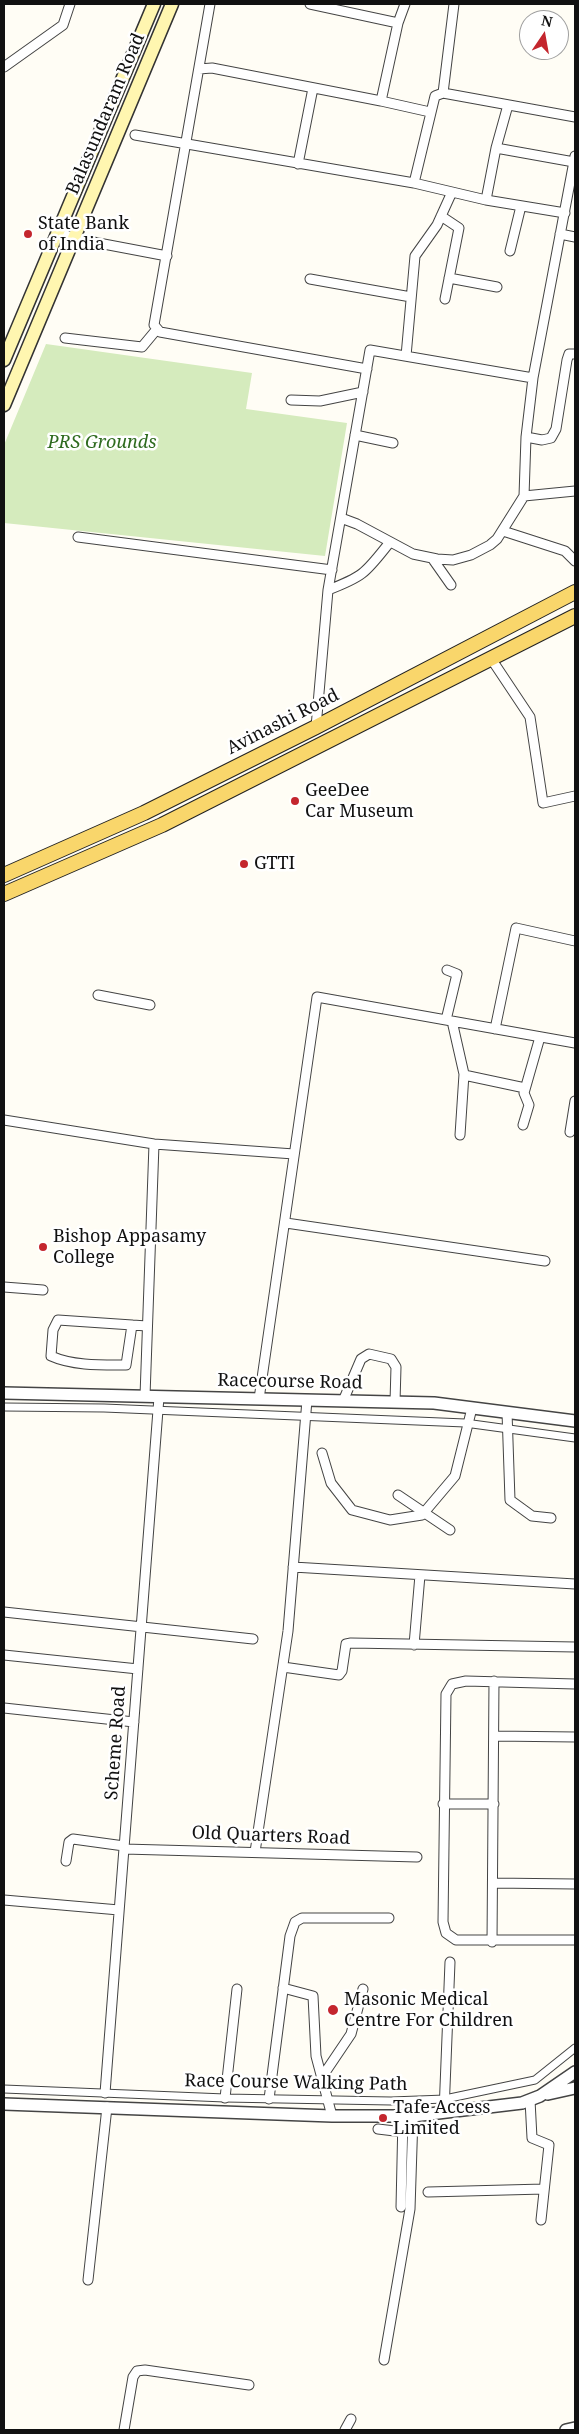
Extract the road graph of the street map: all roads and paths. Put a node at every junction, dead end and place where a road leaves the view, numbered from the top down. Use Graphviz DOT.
graph roads {
  1 [pos="70,4"];
  2 [pos="154,4"];
  3 [pos="172,4"];
  4 [pos="210,4"];
  5 [pos="310,4"];
  6 [pos="405,4"];
  7 [pos="454,4"];
  8 [pos="350,8"];
  9 [pos="398,23"];
  10 [pos="4,67"];
  11 [pos="199,69"];
  12 [pos="313,88"];
  13 [pos="443,93"];
  14 [pos="381,101"];
  15 [pos="508,105"];
  16 [pos="430,112"];
  17 [pos="575,117"];
  18 [pos="135,135"];
  19 [pos="186,145"];
  20 [pos="496,148"];
  21 [pos="574,159"];
  22 [pos="298,164"];
  23 [pos="414,183"];
  24 [pos="452,192"];
  25 [pos="571,198"];
  26 [pos="486,200"];
  27 [pos="521,206"];
  28 [pos="565,213"];
  29 [pos="441,216"];
  30 [pos="58,231"];
  31 [pos="560,234"];
  32 [pos="575,237"];
  33 [pos="72,238"];
  34 [pos="510,251"];
  35 [pos="167,256"];
  36 [pos="449,278"];
  37 [pos="310,280"];
  38 [pos="496,287"];
  39 [pos="411,297"];
  40 [pos="445,299"];
  41 [pos="157,329"];
  42 [pos="65,338"];
  43 [pos="575,354"];
  44 [pos="406,356"];
  45 [pos="4,360"];
  46 [pos="367,369"];
  47 [pos="533,378"];
  48 [pos="363,392"];
  49 [pos="291,400"];
  50 [pos="4,405"];
  51 [pos="355,435"];
  52 [pos="526,437"];
  53 [pos="393,442"];
  54 [pos="575,491"];
  55 [pos="524,496"];
  56 [pos="341,518"];
  57 [pos="503,531"];
  58 [pos="78,537"];
  59 [pos="390,542"];
  60 [pos="432,558"];
  61 [pos="575,561"];
  62 [pos="332,570"];
  63 [pos="451,585"];
  64 [pos="328,590"];
  65 [pos="575,592"];
  66 [pos="575,616"];
  67 [pos="490,657"];
  68 [pos="316,727"];
  69 [pos="575,796"];
  70 [pos="4,875"];
  71 [pos="4,894"];
  72 [pos="575,941"];
  73 [pos="447,970"];
  74 [pos="98,995"];
  75 [pos="150,1005"];
  76 [pos="449,1021"];
  77 [pos="494,1029"];
  78 [pos="540,1037"];
  79 [pos="575,1043"];
  80 [pos="464,1075"];
  81 [pos="525,1088"];
  82 [pos="575,1101"];
  83 [pos="4,1120"];
  84 [pos="523,1125"];
  85 [pos="570,1132"];
  86 [pos="460,1135"];
  87 [pos="154,1144"];
  88 [pos="294,1154"];
  89 [pos="286,1223"];
  90 [pos="545,1261"];
  91 [pos="4,1287"];
  92 [pos="43,1290"];
  93 [pos="132,1325"];
  94 [pos="147,1326"];
  95 [pos="4,1393"];
  96 [pos="145,1396"];
  97 [pos="159,1397"];
  98 [pos="259,1399"];
  99 [pos="307,1400"];
  100 [pos="343,1401"];
  101 [pos="395,1402"];
  102 [pos="4,1407"];
  103 [pos="472,1408"];
  104 [pos="158,1410"];
  105 [pos="507,1412"];
  106 [pos="305,1416"];
  107 [pos="575,1421"];
  108 [pos="468,1423"];
  109 [pos="507,1428"];
  110 [pos="575,1438"];
  111 [pos="322,1453"];
  112 [pos="398,1495"];
  113 [pos="424,1512"];
  114 [pos="552,1518"];
  115 [pos="450,1530"];
  116 [pos="293,1567"];
  117 [pos="420,1575"];
  118 [pos="575,1584"];
  119 [pos="4,1612"];
  120 [pos="141,1626"];
  121 [pos="253,1639"];
  122 [pos="414,1645"];
  123 [pos="575,1648"];
  124 [pos="4,1655"];
  125 [pos="283,1667"];
  126 [pos="138,1669"];
  127 [pos="494,1681"];
  128 [pos="575,1684"];
  129 [pos="4,1708"];
  130 [pos="134,1722"];
  131 [pos="495,1736"];
  132 [pos="575,1737"];
  133 [pos="443,1804"];
  134 [pos="494,1804"];
  135 [pos="124,1847"];
  136 [pos="254,1852"];
  137 [pos="417,1856"];
  138 [pos="66,1861"];
  139 [pos="493,1884"];
  140 [pos="575,1884"];
  141 [pos="4,1900"];
  142 [pos="119,1910"];
  143 [pos="389,1918"];
  144 [pos="575,1940"];
  145 [pos="492,1942"];
  146 [pos="450,1962"];
  147 [pos="283,1988"];
  148 [pos="237,1989"];
  149 [pos="363,1989"];
  150 [pos="575,2048"];
  151 [pos="575,2072"];
  152 [pos="322,2077"];
  153 [pos="575,2088"];
  154 [pos="4,2089"];
  155 [pos="105,2093"];
  156 [pos="225,2098"];
  157 [pos="535,2098"];
  158 [pos="268,2099"];
  159 [pos="445,2099"];
  160 [pos="328,2100"];
  161 [pos="4,2104"];
  162 [pos="107,2107"];
  163 [pos="444,2112"];
  164 [pos="332,2116"];
  165 [pos="408,2116"];
  166 [pos="378,2129"];
  167 [pos="403,2132"];
  168 [pos="544,2189"];
  169 [pos="428,2192"];
  170 [pos="401,2207"];
  171 [pos="541,2220"];
  172 [pos="88,2280"];
  173 [pos="384,2360"];
  174 [pos="249,2385"];
  175 [pos="351,2419"];
  176 [pos="575,2428"];
  177 [pos="124,2430"];
  178 [pos="345,2430"];
  179 [pos="566,2430"];
  1 -- 10 [label="street"];
  2 -- 30 [label="main road, Balasundaram Road"];
  3 -- 33 [label="main road, Balasundaram Road"];
  4 -- 11 [label="street"];
  5 -- 8 [label="street"];
  6 -- 9 [label="street"];
  7 -- 13 [label="street"];
  8 -- 9 [label="street"];
  9 -- 14 [label="street"];
  11 -- 12 [label="street"];
  11 -- 19 [label="street"];
  12 -- 14 [label="street"];
  12 -- 22 [label="street"];
  13 -- 15 [label="street"];
  13 -- 16 [label="street"];
  14 -- 16 [label="street"];
  15 -- 17 [label="street"];
  15 -- 20 [label="street"];
  16 -- 23 [label="street"];
  18 -- 19 [label="street"];
  19 -- 22 [label="street"];
  19 -- 35 [label="street"];
  20 -- 21 [label="street"];
  20 -- 26 [label="street"];
  21 -- 25 [label="street"];
  22 -- 23 [label="street"];
  23 -- 24 [label="street"];
  24 -- 26 [label="street"];
  24 -- 29 [label="street"];
  25 -- 28 [label="street"];
  26 -- 27 [label="street"];
  27 -- 28 [label="street"];
  27 -- 34 [label="street"];
  28 -- 31 [label="street"];
  29 -- 36 [label="street"];
  29 -- 39 [label="street"];
  30 -- 33 [label="street"];
  30 -- 45 [label="main road, Balasundaram Road"];
  31 -- 32 [label="street"];
  31 -- 47 [label="street"];
  33 -- 35 [label="street"];
  33 -- 50 [label="main road, Balasundaram Road"];
  35 -- 41 [label="street"];
  36 -- 38 [label="street"];
  36 -- 40 [label="street"];
  37 -- 39 [label="street"];
  39 -- 44 [label="street"];
  41 -- 42 [label="street"];
  41 -- 46 [label="street"];
  43 -- 52 [label="street"];
  44 -- 46 [label="street"];
  44 -- 47 [label="street"];
  46 -- 48 [label="street"];
  47 -- 52 [label="street"];
  48 -- 49 [label="street"];
  48 -- 51 [label="street"];
  51 -- 53 [label="street"];
  51 -- 56 [label="street"];
  52 -- 55 [label="street"];
  54 -- 55 [label="street"];
  55 -- 57 [label="street"];
  56 -- 59 [label="street"];
  56 -- 62 [label="street"];
  57 -- 60 [label="street"];
  57 -- 61 [label="street"];
  58 -- 62 [label="street"];
  59 -- 60 [label="street"];
  59 -- 64 [label="street"];
  60 -- 63 [label="street"];
  62 -- 64 [label="street"];
  64 -- 68 [label="street"];
  65 -- 68 [label="main road, Avinashi Road"];
  66 -- 67 [label="main road, Avinashi Road"];
  67 -- 69 [label="street"];
  67 -- 71 [label="main road, Avinashi Road"];
  68 -- 70 [label="main road, Avinashi Road"];
  72 -- 77 [label="street"];
  73 -- 76 [label="street"];
  74 -- 75 [label="street"];
  76 -- 77 [label="street"];
  76 -- 80 [label="street"];
  76 -- 88 [label="street"];
  77 -- 78 [label="street"];
  78 -- 79 [label="street"];
  78 -- 81 [label="street"];
  80 -- 81 [label="street"];
  80 -- 86 [label="street"];
  81 -- 84 [label="street"];
  82 -- 85 [label="street"];
  83 -- 87 [label="street"];
  87 -- 88 [label="street"];
  87 -- 94 [label="street"];
  88 -- 89 [label="street"];
  89 -- 90 [label="street"];
  89 -- 98 [label="street"];
  91 -- 92 [label="street"];
  93 -- 93 [label="street"];
  93 -- 94 [label="street"];
  94 -- 96 [label="street"];
  95 -- 96 [label="street, Racecourse Road"];
  96 -- 97 [label="street, Racecourse Road"];
  97 -- 98 [label="street, Racecourse Road"];
  97 -- 104 [label="street, Scheme Road"];
  98 -- 99 [label="street, Racecourse Road"];
  99 -- 100 [label="street, Racecourse Road"];
  99 -- 106 [label="street"];
  100 -- 101 [label="street, Racecourse Road"];
  100 -- 101 [label="street"];
  101 -- 103 [label="street, Racecourse Road"];
  102 -- 104 [label="street"];
  103 -- 105 [label="street, Racecourse Road"];
  103 -- 108 [label="street"];
  104 -- 106 [label="street"];
  104 -- 120 [label="street, Scheme Road"];
  105 -- 107 [label="street, Racecourse Road"];
  105 -- 109 [label="street"];
  106 -- 108 [label="street"];
  106 -- 116 [label="street"];
  108 -- 109 [label="street"];
  108 -- 113 [label="street"];
  109 -- 110 [label="street"];
  109 -- 114 [label="street"];
  111 -- 113 [label="street"];
  112 -- 113 [label="street"];
  113 -- 115 [label="street"];
  116 -- 117 [label="street"];
  116 -- 125 [label="street"];
  117 -- 118 [label="street"];
  117 -- 122 [label="street"];
  119 -- 120 [label="street"];
  120 -- 121 [label="street"];
  120 -- 126 [label="street, Scheme Road"];
  122 -- 123 [label="street"];
  122 -- 125 [label="street"];
  124 -- 126 [label="street"];
  125 -- 136 [label="street"];
  126 -- 130 [label="street, Scheme Road"];
  127 -- 128 [label="street"];
  127 -- 131 [label="street"];
  127 -- 133 [label="street"];
  129 -- 130 [label="street"];
  130 -- 135 [label="street, Scheme Road"];
  131 -- 132 [label="street"];
  131 -- 134 [label="street"];
  133 -- 134 [label="street"];
  133 -- 145 [label="street"];
  134 -- 139 [label="street"];
  135 -- 136 [label="street, Old Quarters Road"];
  135 -- 138 [label="street, Old Quarters Road"];
  135 -- 142 [label="street, Scheme Road"];
  136 -- 137 [label="street, Old Quarters Road"];
  139 -- 140 [label="street"];
  139 -- 145 [label="street"];
  141 -- 142 [label="street"];
  142 -- 155 [label="street, Scheme Road"];
  143 -- 147 [label="street"];
  144 -- 145 [label="street"];
  146 -- 159 [label="street"];
  147 -- 152 [label="street"];
  147 -- 158 [label="street"];
  148 -- 156 [label="street"];
  149 -- 152 [label="street"];
  150 -- 159 [label="street, Race Course Walking Path"];
  151 -- 157 [label="street"];
  152 -- 160 [label="street"];
  153 -- 157 [label="street"];
  154 -- 155 [label="street, Race Course Walking Path"];
  155 -- 156 [label="street, Race Course Walking Path"];
  156 -- 158 [label="street, Race Course Walking Path"];
  157 -- 163 [label="street"];
  157 -- 168 [label="street"];
  158 -- 160 [label="street, Race Course Walking Path"];
  159 -- 160 [label="street, Race Course Walking Path"];
  159 -- 163 [label="street"];
  160 -- 164 [label="street"];
  161 -- 162 [label="street"];
  162 -- 164 [label="street"];
  162 -- 172 [label="street"];
  163 -- 165 [label="street"];
  164 -- 165 [label="street"];
  165 -- 167 [label="street"];
  165 -- 173 [label="street"];
  166 -- 167 [label="street"];
  167 -- 170 [label="street"];
  168 -- 169 [label="street"];
  168 -- 171 [label="street"];
  174 -- 177 [label="street"];
  175 -- 178 [label="street"];
  176 -- 179 [label="street"];
}
